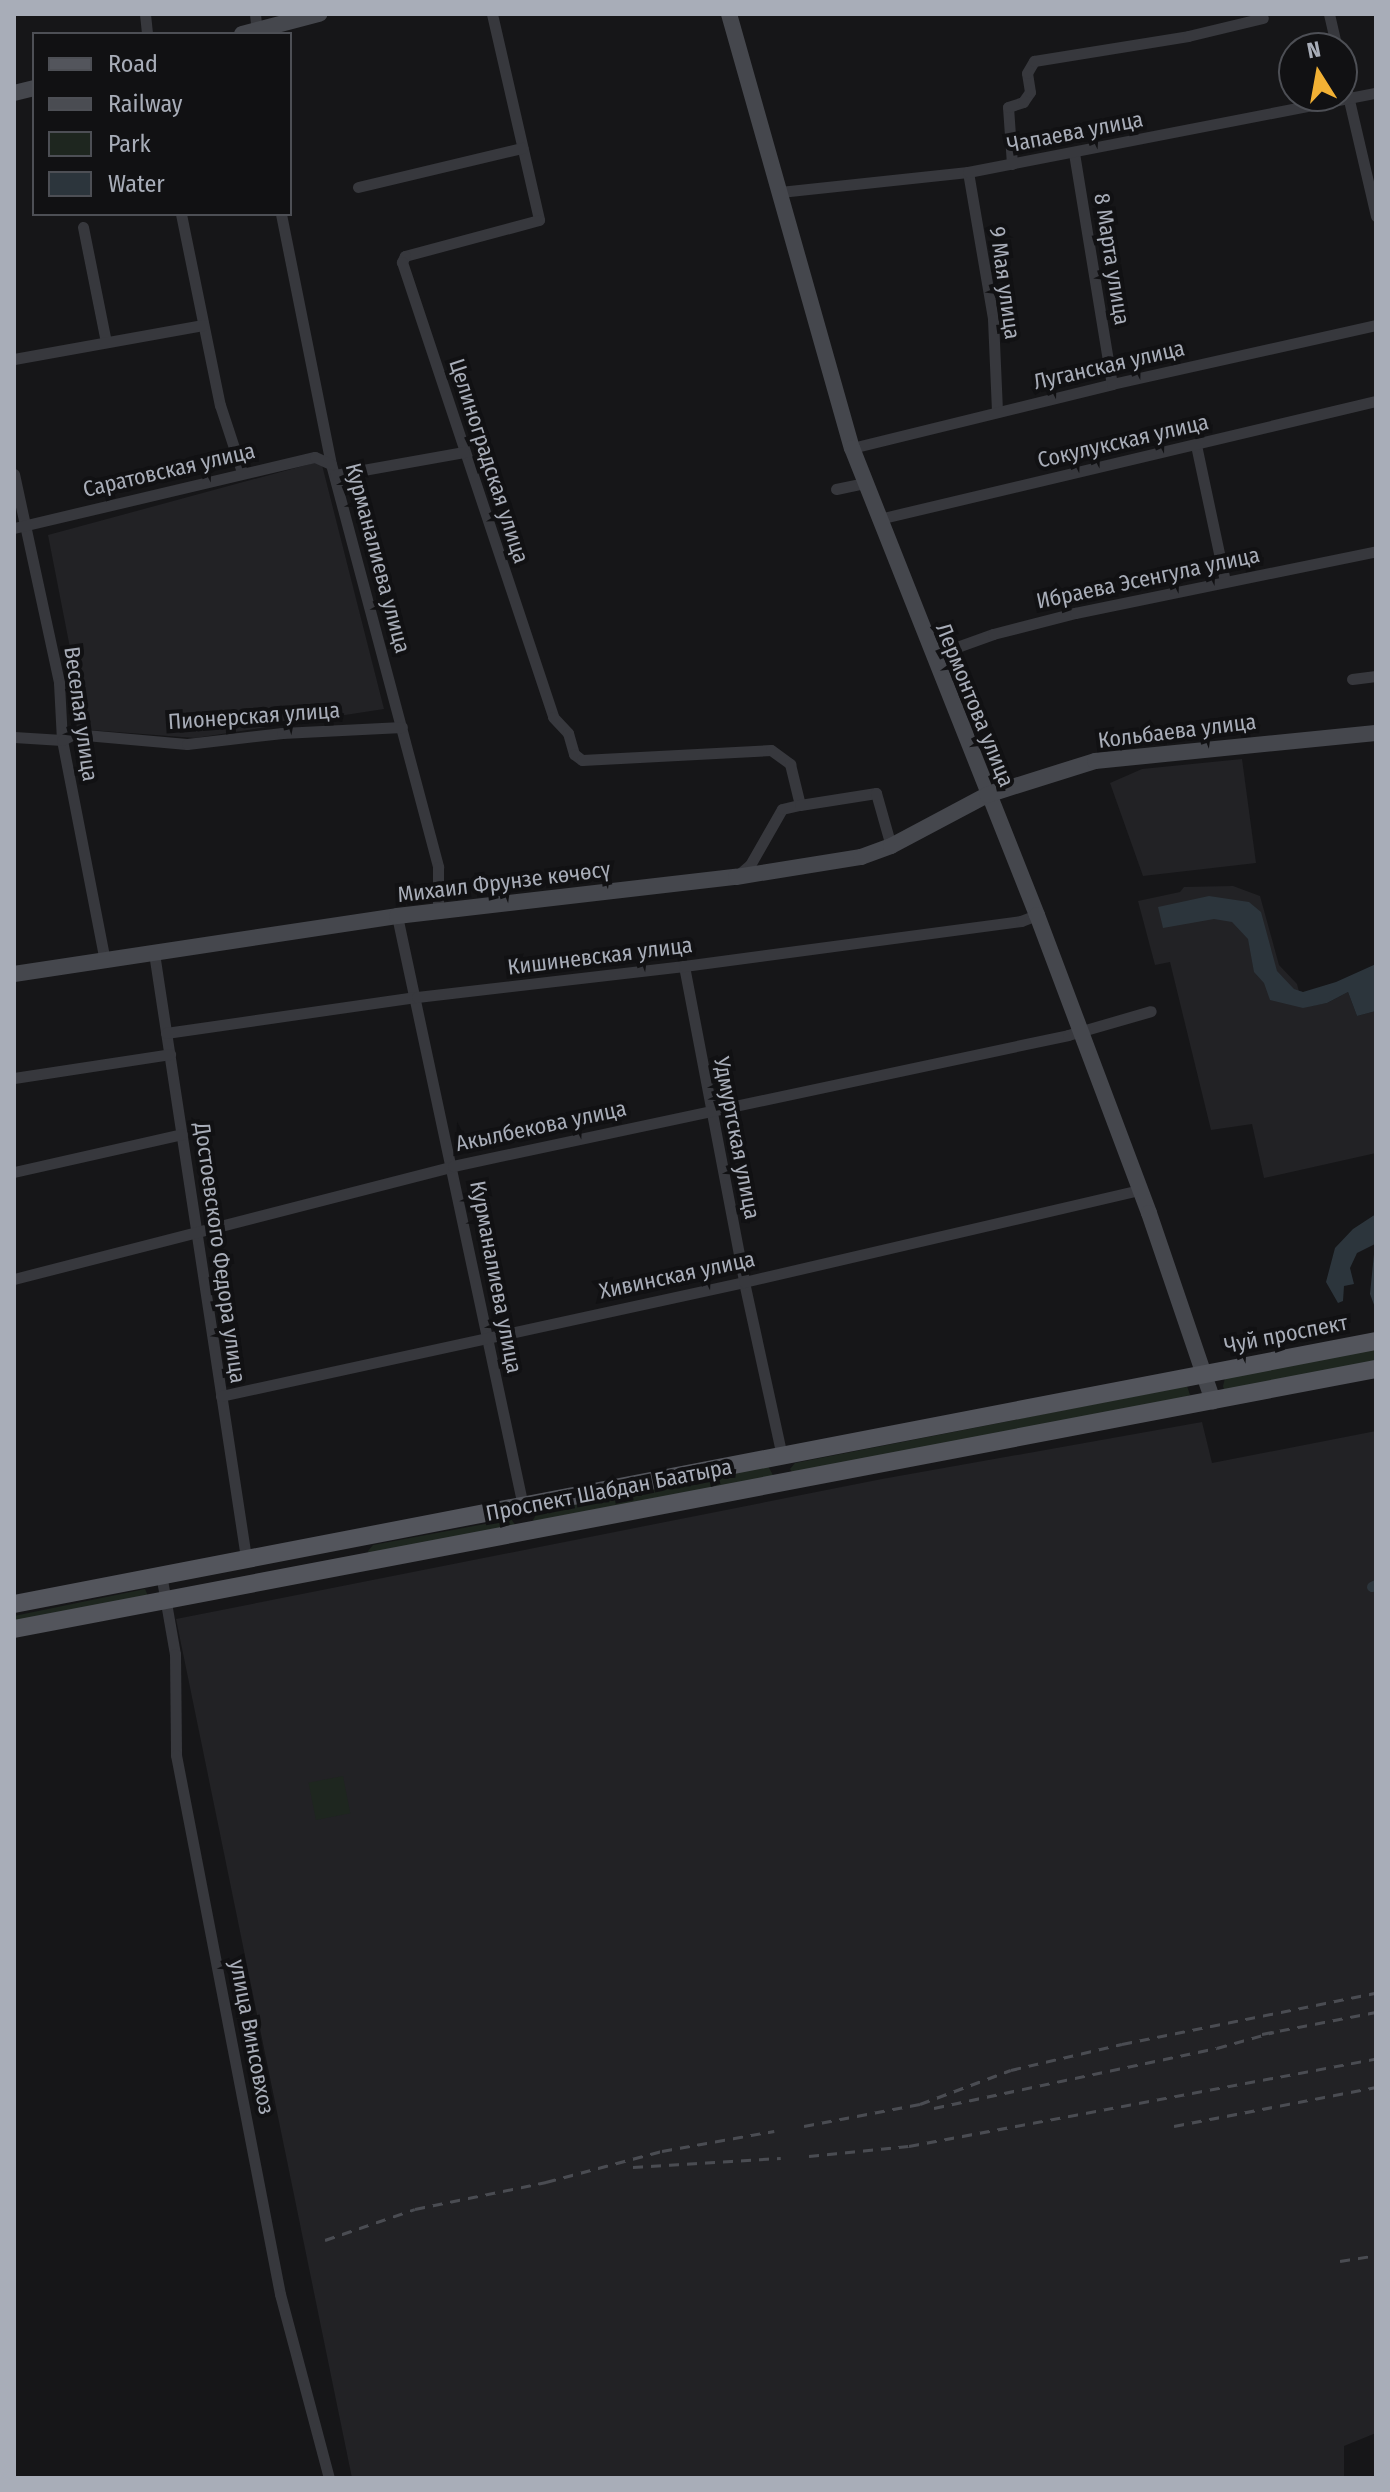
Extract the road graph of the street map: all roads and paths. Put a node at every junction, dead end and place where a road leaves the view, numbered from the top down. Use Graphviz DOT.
graph roads {
  1 [pos="319,14"];
  2 [pos="492,14"];
  3 [pos="729,14"];
  4 [pos="1263,18"];
  5 [pos="253,28"];
  6 [pos="1282,112"];
  7 [pos="1352,112"];
  8 [pos="522,148"];
  9 [pos="1074,153"];
  10 [pos="1012,164"];
  11 [pos="1370,166"];
  12 [pos="968,172"];
  13 [pos="358,187"];
  14 [pos="780,192"];
  15 [pos="181,216"];
  16 [pos="281,216"];
  17 [pos="1376,216"];
  18 [pos="83,227"];
  19 [pos="203,325"];
  20 [pos="1376,325"];
  21 [pos="106,342"];
  22 [pos="14,359"];
  23 [pos="1111,378"];
  24 [pos="1376,401"];
  25 [pos="996,406"];
  26 [pos="1196,445"];
  27 [pos="852,448"];
  28 [pos="464,452"];
  29 [pos="333,470"];
  30 [pos="242,472"];
  31 [pos="14,474"];
  32 [pos="865,483"];
  33 [pos="836,489"];
  34 [pos="879,519"];
  35 [pos="20,527"];
  36 [pos="1376,551"];
  37 [pos="1225,581"];
  38 [pos="932,656"];
  39 [pos="1376,676"];
  40 [pos="1352,679"];
  41 [pos="402,727"];
  42 [pos="1376,733"];
  43 [pos="14,737"];
  44 [pos="62,740"];
  45 [pos="987,795"];
  46 [pos="800,805"];
  47 [pos="891,846"];
  48 [pos="736,877"];
  49 [pos="438,911"];
  50 [pos="1037,915"];
  51 [pos="397,916"];
  52 [pos="154,953"];
  53 [pos="105,961"];
  54 [pos="684,966"];
  55 [pos="14,974"];
  56 [pos="417,997"];
  57 [pos="1151,1011"];
  58 [pos="1080,1031"];
  59 [pos="166,1033"];
  60 [pos="170,1054"];
  61 [pos="14,1078"];
  62 [pos="712,1110"];
  63 [pos="182,1134"];
  64 [pos="453,1166"];
  65 [pos="14,1172"];
  66 [pos="1140,1190"];
  67 [pos="196,1230"];
  68 [pos="14,1279"];
  69 [pos="744,1282"];
  70 [pos="487,1336"];
  71 [pos="1370,1342"];
  72 [pos="1373,1370"];
  73 [pos="1204,1375"];
  74 [pos="221,1396"];
  75 [pos="1213,1401"];
  76 [pos="782,1457"];
  77 [pos="786,1481"];
  78 [pos="523,1506"];
  79 [pos="528,1531"];
  80 [pos="359,1537"];
  81 [pos="319,1545"];
  82 [pos="246,1558"];
  83 [pos="365,1561"];
  84 [pos="324,1570"];
  85 [pos="161,1574"];
  86 [pos="166,1600"];
  87 [pos="14,1604"];
  88 [pos="14,1629"];
  89 [pos="329,2478"];
  1 -- 5 [label="main road"];
  2 -- 8 [label="street, Целиноградская улица"];
  3 -- 14 [label="main road, Лермонтова улица"];
  4 -- 10 [label="street"];
  6 -- 9 [label="street, Чапаева улица"];
  7 -- 11 [label="street"];
  8 -- 13 [label="street"];
  8 -- 28 [label="street, Целиноградская улица"];
  9 -- 10 [label="street, Чапаева улица"];
  9 -- 23 [label="street, 8 Марта улица"];
  10 -- 12 [label="street, Чапаева улица"];
  11 -- 17 [label="street"];
  12 -- 14 [label="street, Чапаева улица"];
  12 -- 25 [label="street, 9 Мая улица"];
  14 -- 27 [label="main road, Лермонтова улица"];
  15 -- 19 [label="street"];
  16 -- 29 [label="street, Курманалиева улица"];
  18 -- 21 [label="street"];
  19 -- 21 [label="street"];
  19 -- 30 [label="street"];
  20 -- 23 [label="street, Луганская улица"];
  21 -- 22 [label="street"];
  23 -- 25 [label="street, Луганская улица"];
  24 -- 26 [label="street, Сокулукская улица"];
  25 -- 27 [label="street, Луганская улица"];
  26 -- 34 [label="street, Сокулукская улица"];
  26 -- 37 [label="street"];
  27 -- 32 [label="main road, Лермонтова улица"];
  28 -- 29 [label="street, Саратовская улица"];
  28 -- 46 [label="street, Целиноградская улица"];
  29 -- 30 [label="street, Саратовская улица"];
  29 -- 41 [label="street, Курманалиева улица"];
  30 -- 35 [label="street, Саратовская улица"];
  31 -- 35 [label="street, Веселая улица"];
  32 -- 33 [label="street"];
  32 -- 34 [label="main road, Лермонтова улица"];
  34 -- 38 [label="main road, Лермонтова улица"];
  35 -- 44 [label="street, Веселая улица"];
  36 -- 37 [label="street, Ибраева Эсенгула улица"];
  37 -- 38 [label="street, Ибраева Эсенгула улица"];
  38 -- 45 [label="main road, Лермонтова улица"];
  39 -- 40 [label="street"];
  41 -- 44 [label="street, Пионерская улица"];
  41 -- 49 [label="street, Курманалиева улица"];
  42 -- 45 [label="main road, Кольбаева улица"];
  43 -- 44 [label="street, Пионерская улица"];
  44 -- 53 [label="street, Веселая улица"];
  45 -- 47 [label="main road, Михаил Фрунзе көчөсү"];
  45 -- 50 [label="main road, Лермонтова улица"];
  46 -- 47 [label="street"];
  46 -- 48 [label="street"];
  47 -- 48 [label="main road, Михаил Фрунзе көчөсү"];
  48 -- 49 [label="main road, Михаил Фрунзе көчөсү"];
  49 -- 51 [label="main road, Михаил Фрунзе көчөсү"];
  50 -- 54 [label="street, Кишиневская улица"];
  50 -- 58 [label="main road, Лермонтова улица"];
  51 -- 52 [label="main road, Михаил Фрунзе көчөсү"];
  51 -- 56 [label="street, Курманалиева улица"];
  52 -- 53 [label="main road, Михаил Фрунзе көчөсү"];
  52 -- 59 [label="street, Достоевского Федора улица"];
  53 -- 55 [label="main road, Михаил Фрунзе көчөсү"];
  54 -- 56 [label="street, Кишиневская улица"];
  54 -- 62 [label="street, Удмуртская улица"];
  56 -- 59 [label="street, Кишиневская улица"];
  56 -- 64 [label="street, Курманалиева улица"];
  57 -- 58 [label="street, Акылбекова улица"];
  58 -- 62 [label="street, Акылбекова улица"];
  58 -- 66 [label="main road, Лермонтова улица"];
  59 -- 60 [label="street, Достоевского Федора улица"];
  60 -- 61 [label="street"];
  60 -- 63 [label="street, Достоевского Федора улица"];
  62 -- 64 [label="street, Акылбекова улица"];
  62 -- 69 [label="street, Удмуртская улица"];
  63 -- 65 [label="street"];
  63 -- 67 [label="street, Достоевского Федора улица"];
  64 -- 67 [label="street, Акылбекова улица"];
  64 -- 70 [label="street, Курманалиева улица"];
  66 -- 69 [label="street, Хивинская улица"];
  66 -- 73 [label="main road, Лермонтова улица"];
  67 -- 68 [label="street, Акылбекова улица"];
  67 -- 74 [label="street, Достоевского Федора улица"];
  69 -- 70 [label="street, Хивинская улица"];
  69 -- 76 [label="street, Удмуртская улица"];
  70 -- 74 [label="street, Хивинская улица"];
  70 -- 78 [label="street, Курманалиева улица"];
  71 -- 73 [label="main road, Чуй проспект"];
  72 -- 75 [label="main road"];
  73 -- 75 [label="main road, Лермонтова улица"];
  73 -- 76 [label="main road, Проспект Шабдан Баатыра"];
  74 -- 82 [label="street, Достоевского Федора улица"];
  75 -- 77 [label="main road, Проспект Шабдан Баатыра"];
  76 -- 77 [label="main road"];
  76 -- 78 [label="main road, Проспект Шабдан Баатыра"];
  77 -- 79 [label="main road, Проспект Шабдан Баатыра"];
  78 -- 79 [label="main road"];
  78 -- 80 [label="main road, Проспект Шабдан Баатыра"];
  79 -- 83 [label="main road, Проспект Шабдан Баатыра"];
  80 -- 81 [label="main road, Проспект Шабдан Баатыра"];
  80 -- 83 [label="main road"];
  81 -- 82 [label="main road, Проспект Шабдан Баатыра"];
  81 -- 84 [label="main road"];
  82 -- 85 [label="main road, Проспект Шабдан Баатыра"];
  83 -- 84 [label="main road, Проспект Шабдан Баатыра"];
  84 -- 86 [label="main road, Проспект Шабдан Баатыра"];
  85 -- 86 [label="street, улица Винсовхоз"];
  85 -- 87 [label="main road, Проспект Шабдан Баатыра"];
  86 -- 88 [label="main road, Проспект Шабдан Баатыра"];
  86 -- 89 [label="street, улица Винсовхоз"];
}
